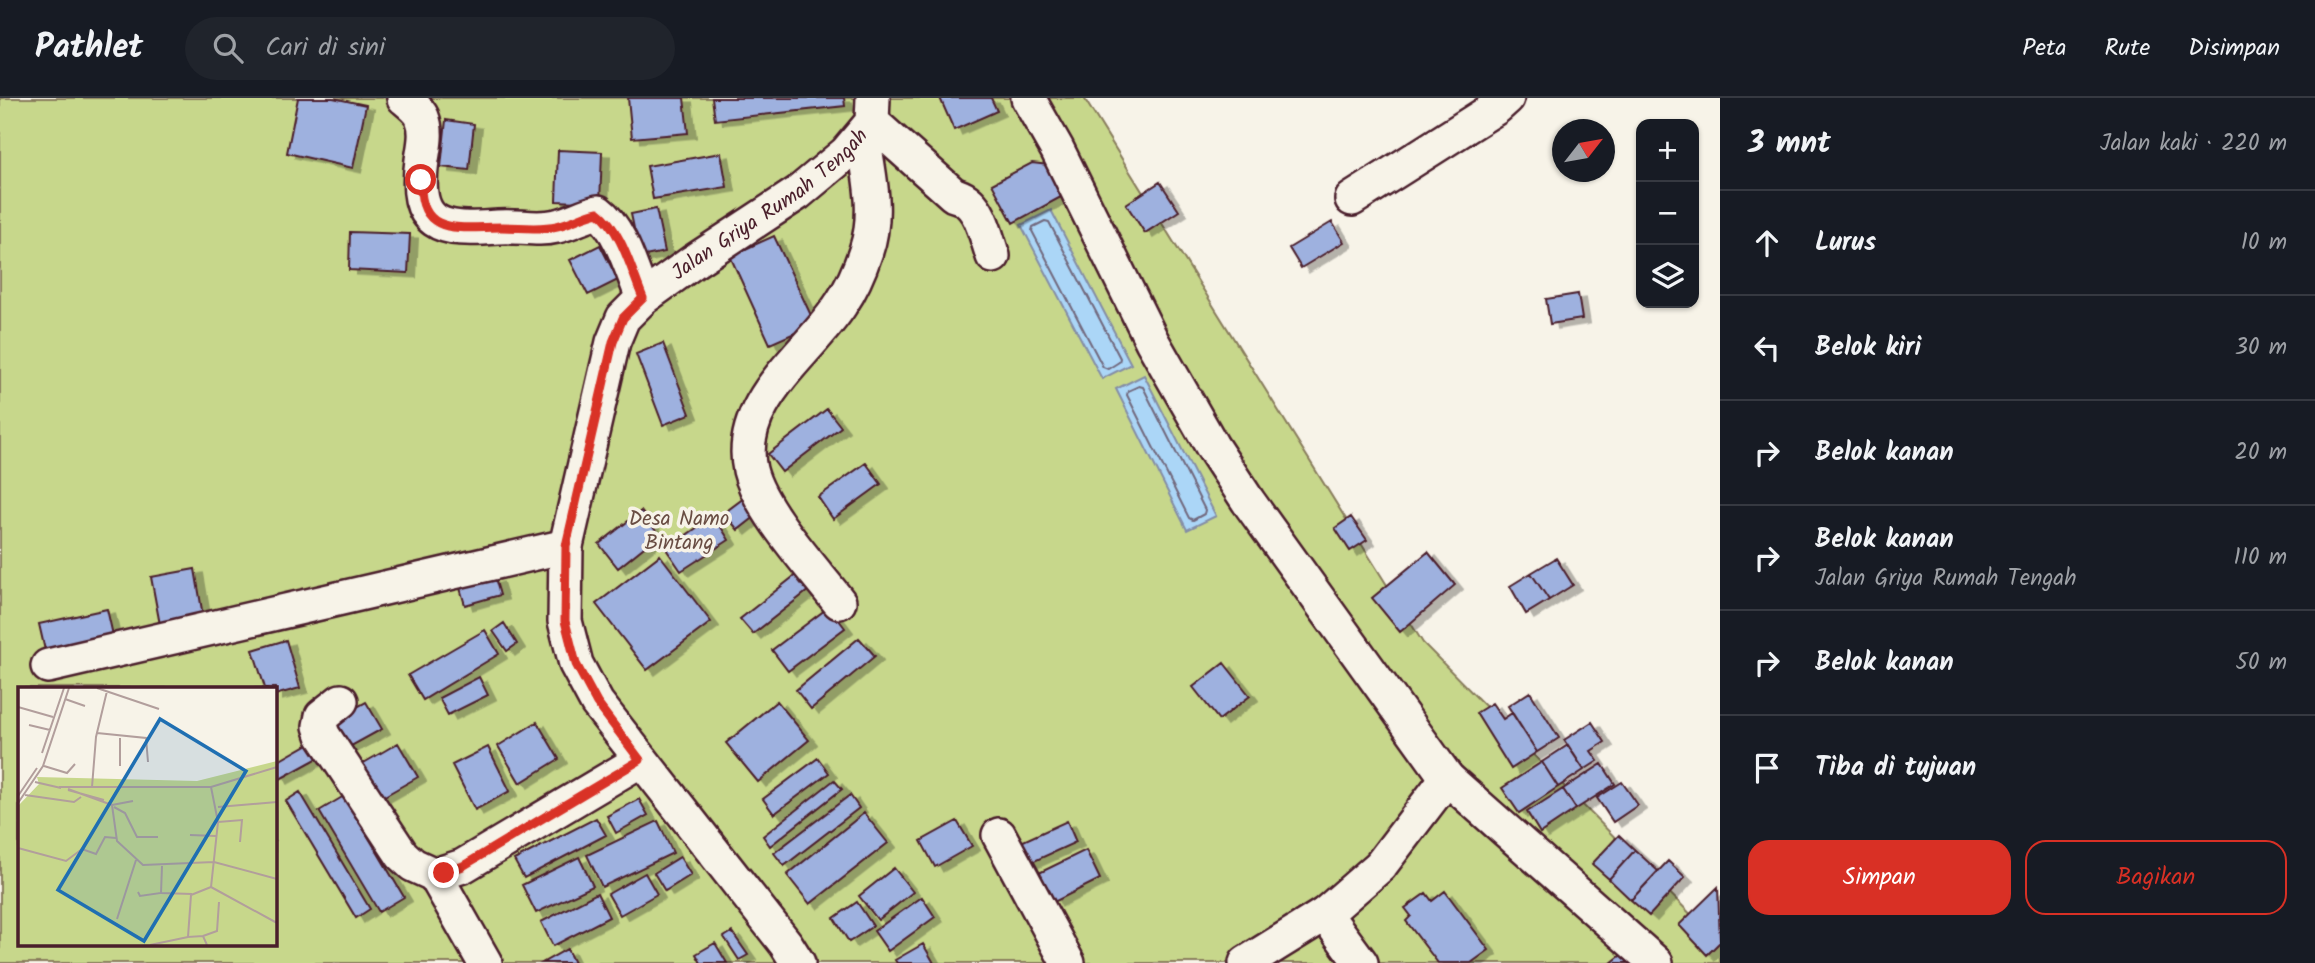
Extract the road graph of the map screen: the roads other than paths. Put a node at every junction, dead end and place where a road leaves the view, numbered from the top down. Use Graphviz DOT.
graph roads {
  1 [pos="404,98"];
  2 [pos="1028,98"];
  3 [pos="1507,98"];
  4 [pos="870,119"];
  5 [pos="1352,199"];
  6 [pos="993,256"];
  7 [pos="643,298"];
  8 [pos="566,546"];
  9 [pos="839,601"];
  10 [pos="48,666"];
  11 [pos="341,701"];
  12 [pos="640,760"];
  13 [pos="1447,778"];
  14 [pos="999,835"];
  15 [pos="435,875"];
  16 [pos="1325,914"];
  17 [pos="485,963"];
  18 [pos="798,963"];
  19 [pos="1069,963"];
  20 [pos="1246,963"];
  21 [pos="1361,963"];
  22 [pos="1656,963"];
  1 -- 7 [label="street"];
  2 -- 13 [label="street"];
  3 -- 5 [label="street"];
  4 -- 6 [label="street"];
  4 -- 7 [label="street, Jalan Griya Rumah Tengah"];
  4 -- 9 [label="street"];
  7 -- 8 [label="street, Jalan Griya Rumah Tengah"];
  8 -- 10 [label="street"];
  8 -- 12 [label="street, Jalan Griya Rumah Tengah"];
  11 -- 15 [label="street"];
  12 -- 15 [label="street"];
  12 -- 18 [label="street, Jalan Griya Rumah Tengah"];
  13 -- 16 [label="street"];
  13 -- 22 [label="street"];
  14 -- 19 [label="street"];
  15 -- 17 [label="street"];
  16 -- 20 [label="street"];
  16 -- 21 [label="street"];
}
